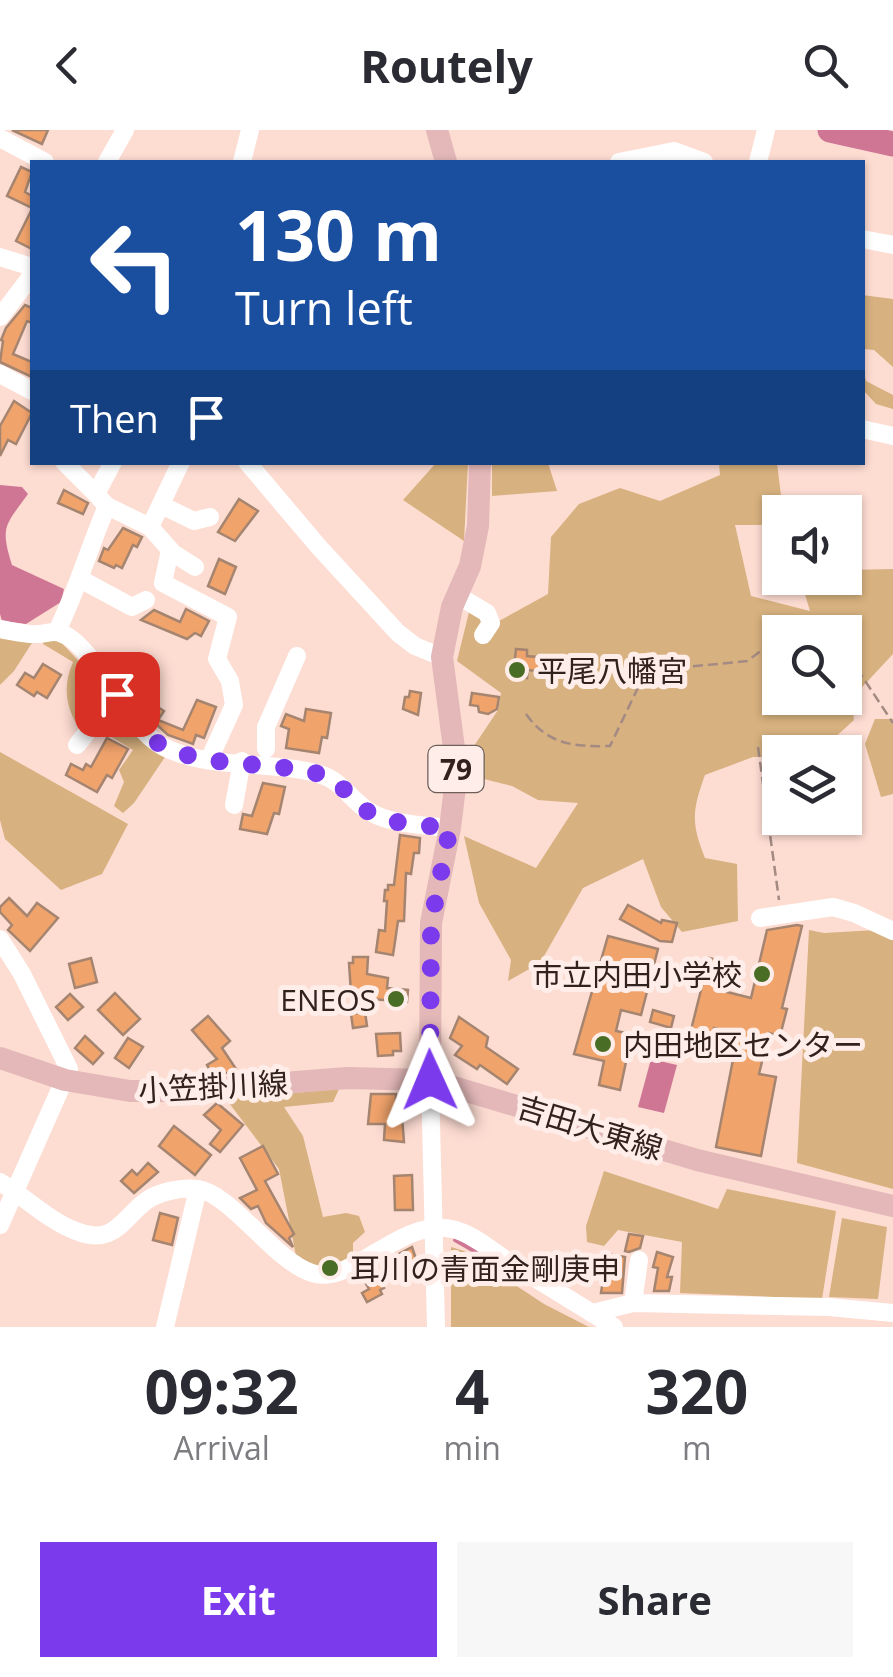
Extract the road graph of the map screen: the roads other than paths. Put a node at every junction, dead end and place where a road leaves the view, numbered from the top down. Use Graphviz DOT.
graph roads {
  1 [pos="125,130"];
  2 [pos="437,130"];
  3 [pos="766,130"];
  4 [pos="248,131"];
  5 [pos="0,138"];
  6 [pos="41,160"];
  7 [pos="107,160"];
  8 [pos="242,160"];
  9 [pos="445,160"];
  10 [pos="631,160"];
  11 [pos="698,160"];
  12 [pos="758,160"];
  13 [pos="865,239"];
  14 [pos="893,244"];
  15 [pos="0,257"];
  16 [pos="30,265"];
  17 [pos="30,278"];
  18 [pos="0,317"];
  19 [pos="0,374"];
  20 [pos="30,390"];
  21 [pos="865,430"];
  22 [pos="893,436"];
  23 [pos="67,465"];
  24 [pos="112,465"];
  25 [pos="180,465"];
  26 [pos="250,465"];
  27 [pos="480,465"];
  28 [pos="102,500"];
  29 [pos="161,505"];
  30 [pos="210,517"];
  31 [pos="150,527"];
  32 [pos="170,550"];
  33 [pos="195,567"];
  34 [pos="80,579"];
  35 [pos="457,595"];
  36 [pos="146,600"];
  37 [pos="0,629"];
  38 [pos="57,631"];
  39 [pos="483,635"];
  40 [pos="297,656"];
  41 [pos="442,657"];
  42 [pos="117,694"];
  43 [pos="283,736"];
  44 [pos="77,745"];
  45 [pos="264,757"];
  46 [pos="209,760"];
  47 [pos="242,762"];
  48 [pos="234,805"];
  49 [pos="450,828"];
  50 [pos="760,918"];
  51 [pos="893,931"];
  52 [pos="0,939"];
  53 [pos="0,1058"];
  54 [pos="65,1080"];
  55 [pos="430,1080"];
  56 [pos="0,1182"];
  57 [pos="198,1189"];
  58 [pos="17,1192"];
  59 [pos="893,1206"];
  60 [pos="0,1224"];
  61 [pos="434,1228"];
  62 [pos="639,1260"];
  63 [pos="633,1304"];
  64 [pos="593,1313"];
  65 [pos="893,1313"];
  66 [pos="165,1327"];
  67 [pos="436,1327"];
  68 [pos="614,1327"];
  1 -- 7 [label="street"];
  2 -- 9 [label="main road"];
  3 -- 12 [label="street"];
  4 -- 8 [label="street"];
  5 -- 6 [label="street"];
  10 -- 11 [label="street"];
  13 -- 14 [label="street"];
  15 -- 16 [label="street"];
  17 -- 18 [label="street"];
  19 -- 20 [label="street"];
  21 -- 22 [label="street"];
  23 -- 28 [label="street"];
  24 -- 28 [label="street"];
  25 -- 29 [label="street"];
  26 -- 41 [label="street"];
  27 -- 35 [label="main road, 79"];
  28 -- 31 [label="street"];
  28 -- 34 [label="street"];
  29 -- 30 [label="street"];
  29 -- 31 [label="street"];
  31 -- 32 [label="street"];
  32 -- 33 [label="street"];
  32 -- 46 [label="street"];
  34 -- 36 [label="street"];
  34 -- 38 [label="street"];
  35 -- 39 [label="street"];
  35 -- 41 [label="main road, 79"];
  37 -- 38 [label="street"];
  38 -- 42 [label="street"];
  40 -- 45 [label="street"];
  41 -- 49 [label="main road, 79"];
  42 -- 44 [label="street"];
  42 -- 46 [label="street"];
  43 -- 45 [label="street"];
  45 -- 47 [label="street"];
  45 -- 49 [label="street"];
  46 -- 47 [label="street"];
  47 -- 48 [label="street"];
  49 -- 55 [label="main road, 79"];
  50 -- 51 [label="street"];
  52 -- 54 [label="street"];
  53 -- 54 [label="main road, 小笠掛川線"];
  54 -- 55 [label="main road, 小笠掛川線"];
  54 -- 58 [label="street"];
  55 -- 59 [label="main road, 吉田大東線"];
  55 -- 61 [label="street"];
  56 -- 58 [label="street"];
  57 -- 58 [label="street"];
  57 -- 61 [label="street"];
  57 -- 66 [label="street"];
  58 -- 60 [label="street"];
  61 -- 64 [label="street"];
  61 -- 67 [label="street"];
  62 -- 63 [label="street"];
  63 -- 64 [label="street"];
  63 -- 65 [label="street"];
  64 -- 68 [label="street"];
}
